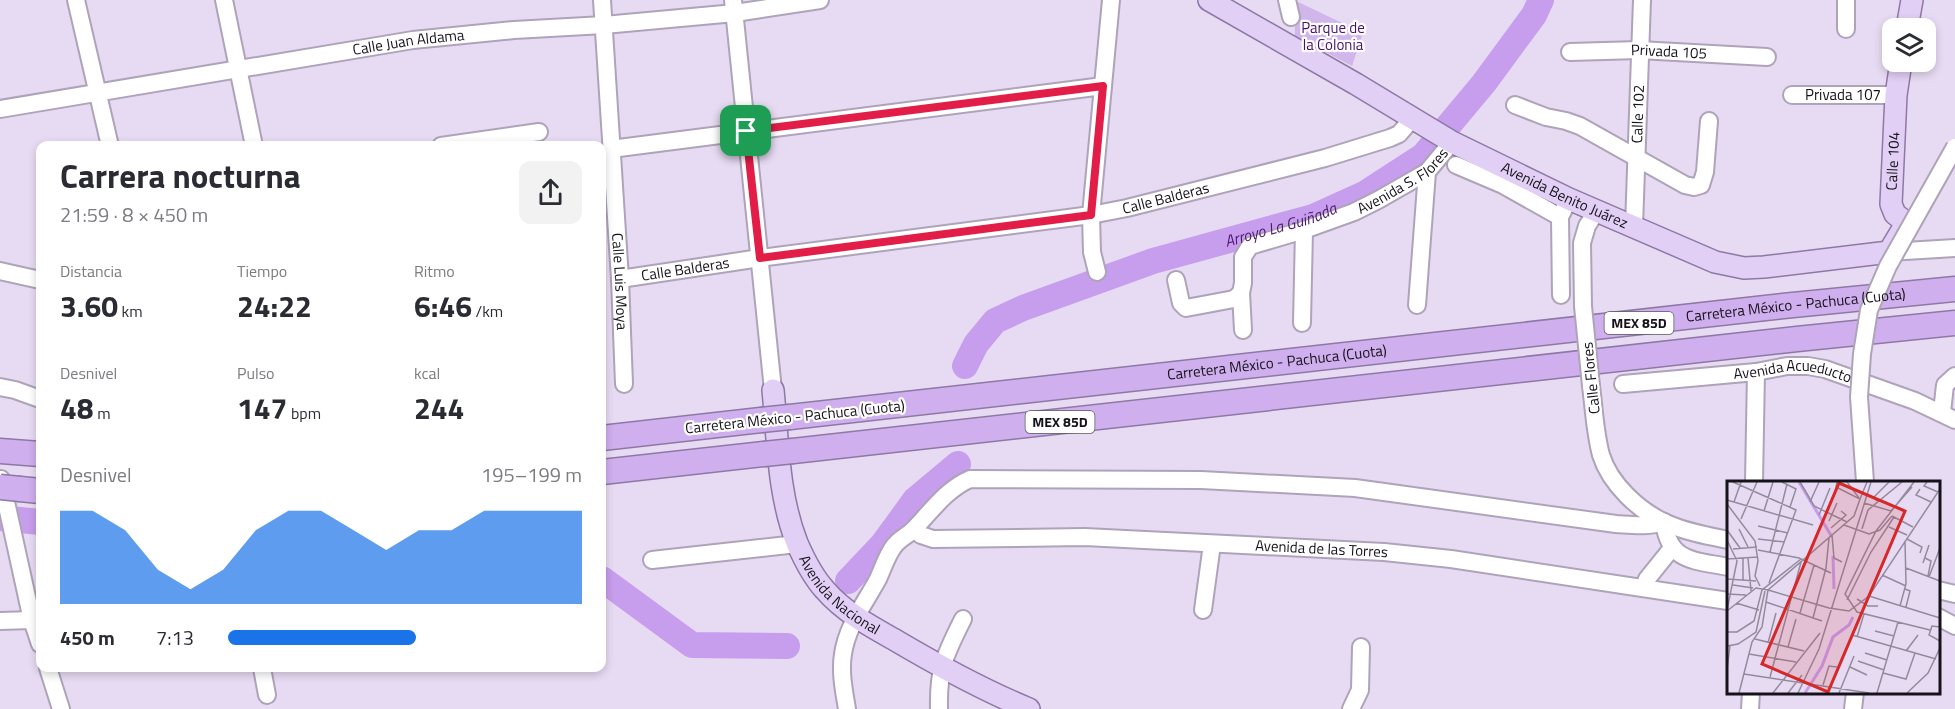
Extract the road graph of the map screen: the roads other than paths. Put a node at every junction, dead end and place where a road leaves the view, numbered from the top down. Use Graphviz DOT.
graph roads {
  1 [pos="76,0"];
  2 [pos="224,0"];
  3 [pos="602,0"];
  4 [pos="820,0"];
  5 [pos="1111,0"];
  6 [pos="1209,0"];
  7 [pos="1287,0"];
  8 [pos="1642,0"];
  9 [pos="1846,0"];
  10 [pos="1912,0"];
  11 [pos="734,7"];
  12 [pos="1291,17"];
  13 [pos="1909,18"];
  14 [pos="604,25"];
  15 [pos="1845,29"];
  16 [pos="1639,50"];
  17 [pos="1570,52"];
  18 [pos="1767,57"];
  19 [pos="239,69"];
  20 [pos="1899,72"];
  21 [pos="1103,86"];
  22 [pos="97,92"];
  23 [pos="1792,94"];
  24 [pos="1896,95"];
  25 [pos="1515,105"];
  26 [pos="0,110"];
  27 [pos="1710,121"];
  28 [pos="1418,122"];
  29 [pos="746,131"];
  30 [pos="539,132"];
  31 [pos="109,141"];
  32 [pos="253,141"];
  33 [pos="476,141"];
  34 [pos="1450,141"];
  35 [pos="1955,147"];
  36 [pos="611,149"];
  37 [pos="1636,156"];
  38 [pos="1456,165"];
  39 [pos="1427,172"];
  40 [pos="1564,208"];
  41 [pos="1597,210"];
  42 [pos="1091,215"];
  43 [pos="1634,226"];
  44 [pos="1304,230"];
  45 [pos="1955,249"];
  46 [pos="1889,252"];
  47 [pos="760,258"];
  48 [pos="0,271"];
  49 [pos="1097,272"];
  50 [pos="36,279"];
  51 [pos="620,279"];
  52 [pos="1176,280"];
  53 [pos="1955,289"];
  54 [pos="1241,293"];
  55 [pos="1561,295"];
  56 [pos="1417,305"];
  57 [pos="1302,323"];
  58 [pos="1955,323"];
  59 [pos="1243,330"];
  60 [pos="1756,372"];
  61 [pos="1955,376"];
  62 [pos="624,384"];
  63 [pos="1623,384"];
  64 [pos="0,387"];
  65 [pos="773,390"];
  66 [pos="36,398"];
  67 [pos="1948,416"];
  68 [pos="606,438"];
  69 [pos="4,452"];
  70 [pos="36,454"];
  71 [pos="606,472"];
  72 [pos="0,476"];
  73 [pos="1754,481"];
  74 [pos="1865,481"];
  75 [pos="17,494"];
  76 [pos="1664,522"];
  77 [pos="915,529"];
  78 [pos="1727,540"];
  79 [pos="797,544"];
  80 [pos="1212,544"];
  81 [pos="1672,548"];
  82 [pos="652,560"];
  83 [pos="1727,567"];
  84 [pos="1644,588"];
  85 [pos="1940,590"];
  86 [pos="1955,594"];
  87 [pos="1727,601"];
  88 [pos="1203,610"];
  89 [pos="856,617"];
  90 [pos="963,619"];
  91 [pos="1940,619"];
  92 [pos="0,621"];
  93 [pos="1955,626"];
  94 [pos="36,627"];
  95 [pos="36,633"];
  96 [pos="1361,647"];
  97 [pos="941,668"];
  98 [pos="49,672"];
  99 [pos="263,672"];
  100 [pos="1751,694"];
  101 [pos="1855,694"];
  102 [pos="267,695"];
  103 [pos="61,709"];
  104 [pos="847,709"];
  105 [pos="939,709"];
  106 [pos="1029,709"];
  107 [pos="1351,709"];
  108 [pos="1750,709"];
  109 [pos="1853,709"];
  1 -- 22 [label="street"];
  2 -- 19 [label="street"];
  3 -- 14 [label="street, Calle Luis Moya"];
  4 -- 11 [label="street, Calle Juan Aldama"];
  5 -- 21 [label="street"];
  6 -- 28 [label="main road, Avenida Benito Juárez"];
  7 -- 12 [label="street"];
  8 -- 16 [label="street, Calle 102"];
  9 -- 15 [label="street"];
  10 -- 13 [label="main road"];
  11 -- 14 [label="street, Calle Juan Aldama"];
  11 -- 29 [label="street"];
  14 -- 19 [label="street, Calle Juan Aldama"];
  14 -- 36 [label="street, Calle Luis Moya"];
  16 -- 17 [label="street, Privada 105"];
  16 -- 18 [label="street, Privada 105"];
  16 -- 37 [label="street, Calle 102"];
  19 -- 22 [label="street, Calle Juan Aldama"];
  19 -- 32 [label="street"];
  20 -- 24 [label="main road, Calle 104"];
  21 -- 29 [label="street"];
  21 -- 42 [label="street"];
  22 -- 26 [label="street, Calle Juan Aldama"];
  22 -- 31 [label="street"];
  23 -- 24 [label="street, Privada 107"];
  24 -- 46 [label="main road, Calle 104"];
  25 -- 37 [label="street"];
  27 -- 37 [label="street"];
  28 -- 34 [label="main road, Avenida Benito Juárez"];
  28 -- 42 [label="street, Calle Balderas"];
  29 -- 36 [label="street"];
  29 -- 47 [label="street"];
  30 -- 33 [label="street"];
  34 -- 39 [label="street, Avenida S. Flores"];
  34 -- 40 [label="main road, Avenida Benito Juárez"];
  35 -- 74 [label="street, bridge"];
  36 -- 51 [label="street, Calle Luis Moya"];
  37 -- 43 [label="street, Calle 102"];
  38 -- 40 [label="street"];
  39 -- 44 [label="street, Avenida S. Flores"];
  39 -- 56 [label="street"];
  40 -- 41 [label="main road, Avenida Benito Juárez"];
  40 -- 55 [label="street"];
  41 -- 43 [label="main road, Avenida Benito Juárez"];
  41 -- 76 [label="street, Calle Flores, bridge"];
  42 -- 47 [label="street, Calle Balderas"];
  42 -- 49 [label="street"];
  43 -- 46 [label="main road, Avenida Benito Juárez"];
  44 -- 54 [label="street, Avenida S. Flores"];
  44 -- 57 [label="street"];
  45 -- 46 [label="street, Avenida Benito Juárez"];
  47 -- 51 [label="street, Calle Balderas"];
  47 -- 65 [label="street"];
  48 -- 50 [label="street"];
  51 -- 62 [label="street, Calle Luis Moya"];
  52 -- 54 [label="street"];
  53 -- 68 [label="highway, Carretera México - Pachuca (Cuota) / MEX 85D, bridge"];
  54 -- 59 [label="street"];
  58 -- 71 [label="highway, MEX 85D, bridge"];
  60 -- 63 [label="street, Avenida Acueducto"];
  60 -- 67 [label="street, Avenida Acueducto"];
  60 -- 73 [label="street"];
  61 -- 67 [label="street"];
  64 -- 66 [label="street"];
  65 -- 79 [label="main road, Avenida Nacional"];
  69 -- 70 [label="highway"];
  72 -- 75 [label="street"];
  75 -- 94 [label="street"];
  76 -- 77 [label="street"];
  76 -- 78 [label="street"];
  76 -- 81 [label="street"];
  77 -- 80 [label="street, Avenida de las Torres"];
  77 -- 89 [label="street"];
  79 -- 82 [label="street"];
  79 -- 89 [label="main road, Avenida Nacional"];
  80 -- 84 [label="street, Avenida de las Torres"];
  80 -- 88 [label="street"];
  81 -- 83 [label="street"];
  81 -- 84 [label="street"];
  84 -- 87 [label="street, Avenida de las Torres"];
  85 -- 86 [label="street"];
  89 -- 97 [label="main road, Avenida Nacional"];
  89 -- 104 [label="street"];
  90 -- 97 [label="street"];
  91 -- 93 [label="street"];
  92 -- 95 [label="street"];
  96 -- 107 [label="street"];
  97 -- 105 [label="street"];
  97 -- 106 [label="main road, Avenida Nacional"];
  98 -- 103 [label="street"];
  99 -- 102 [label="street"];
  100 -- 108 [label="street"];
  101 -- 109 [label="street"];
}
